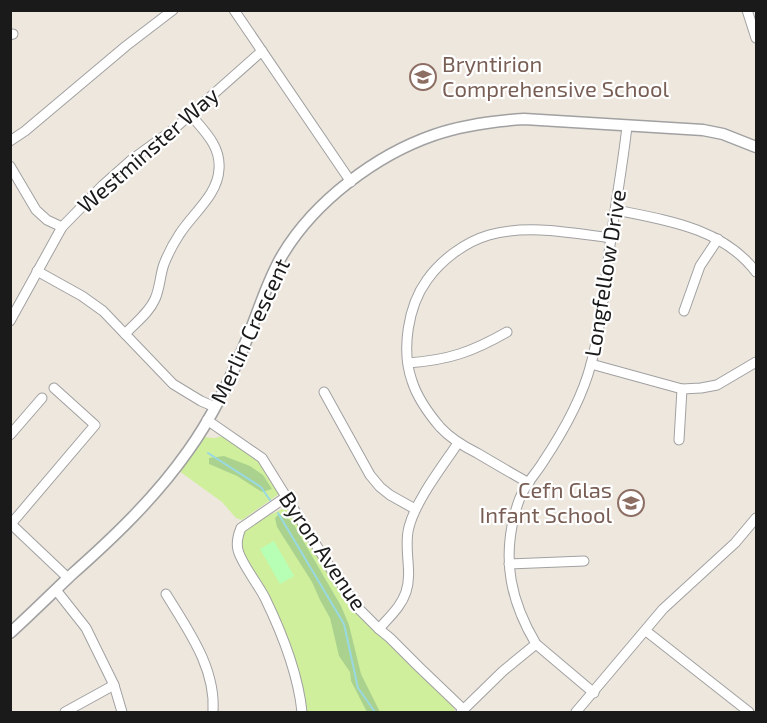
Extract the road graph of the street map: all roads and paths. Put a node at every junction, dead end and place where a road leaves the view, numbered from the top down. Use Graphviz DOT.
graph roads {
  1 [pos="173,10"];
  2 [pos="234,10"];
  3 [pos="747,10"];
  4 [pos="756,38"];
  5 [pos="261,51"];
  6 [pos="190,114"];
  7 [pos="627,126"];
  8 [pos="10,141"];
  9 [pos="756,147"];
  10 [pos="10,166"];
  11 [pos="351,182"];
  12 [pos="616,210"];
  13 [pos="62,227"];
  14 [pos="611,238"];
  15 [pos="718,239"];
  16 [pos="37,271"];
  17 [pos="756,272"];
  18 [pos="13,310"];
  19 [pos="684,311"];
  20 [pos="10,321"];
  21 [pos="507,332"];
  22 [pos="125,334"];
  23 [pos="756,362"];
  24 [pos="408,363"];
  25 [pos="591,364"];
  26 [pos="54,388"];
  27 [pos="682,389"];
  28 [pos="324,392"];
  29 [pos="42,398"];
  30 [pos="215,407"];
  31 [pos="207,420"];
  32 [pos="10,435"];
  33 [pos="679,440"];
  34 [pos="458,443"];
  35 [pos="528,483"];
  36 [pos="286,497"];
  37 [pos="415,509"];
  38 [pos="756,518"];
  39 [pos="11,523"];
  40 [pos="584,561"];
  41 [pos="509,564"];
  42 [pos="68,578"];
  43 [pos="57,590"];
  44 [pos="166,594"];
  45 [pos="379,629"];
  46 [pos="646,631"];
  47 [pos="10,633"];
  48 [pos="536,644"];
  49 [pos="114,685"];
  50 [pos="594,693"];
  51 [pos="463,711"];
  52 [pos="65,712"];
  53 [pos="122,712"];
  54 [pos="213,712"];
  55 [pos="302,712"];
  56 [pos="576,712"];
  57 [pos="749,712"];
  1 -- 8 [label="street"];
  2 -- 5 [label="street"];
  3 -- 4 [label="street"];
  5 -- 6 [label="street, Westminster Way"];
  5 -- 11 [label="street"];
  6 -- 13 [label="street, Westminster Way"];
  6 -- 22 [label="street"];
  7 -- 9 [label="street, Merlin Crescent"];
  7 -- 11 [label="street, Merlin Crescent"];
  7 -- 12 [label="street, Longfellow Drive"];
  10 -- 13 [label="street"];
  11 -- 30 [label="street, Merlin Crescent"];
  12 -- 14 [label="street, Longfellow Drive"];
  12 -- 15 [label="street"];
  13 -- 16 [label="street, Westminster Way"];
  14 -- 24 [label="street"];
  14 -- 25 [label="street, Longfellow Drive"];
  15 -- 17 [label="street"];
  15 -- 19 [label="street"];
  16 -- 18 [label="street, Westminster Way"];
  16 -- 22 [label="street"];
  18 -- 20 [label="street, Westminster Way"];
  21 -- 24 [label="street"];
  22 -- 30 [label="street"];
  23 -- 27 [label="street"];
  24 -- 34 [label="street"];
  25 -- 27 [label="street"];
  25 -- 35 [label="street, Longfellow Drive"];
  26 -- 39 [label="street"];
  27 -- 33 [label="street"];
  28 -- 37 [label="street"];
  29 -- 32 [label="street"];
  30 -- 31 [label="street, Merlin Crescent"];
  31 -- 36 [label="street, Byron Avenue"];
  31 -- 42 [label="street, Merlin Crescent"];
  34 -- 35 [label="street"];
  34 -- 37 [label="street"];
  35 -- 41 [label="street, Longfellow Drive"];
  36 -- 45 [label="street, Byron Avenue"];
  36 -- 55 [label="street"];
  37 -- 45 [label="street"];
  38 -- 46 [label="street"];
  39 -- 42 [label="street"];
  40 -- 41 [label="street"];
  41 -- 48 [label="street, Longfellow Drive"];
  42 -- 43 [label="street, Merlin Crescent"];
  43 -- 47 [label="street, Merlin Crescent"];
  43 -- 49 [label="street"];
  44 -- 54 [label="street"];
  45 -- 51 [label="street, Byron Avenue"];
  46 -- 50 [label="street"];
  46 -- 57 [label="street"];
  48 -- 50 [label="street, Longfellow Drive"];
  48 -- 51 [label="street"];
  49 -- 52 [label="street"];
  49 -- 53 [label="street"];
  50 -- 56 [label="street"];
}
